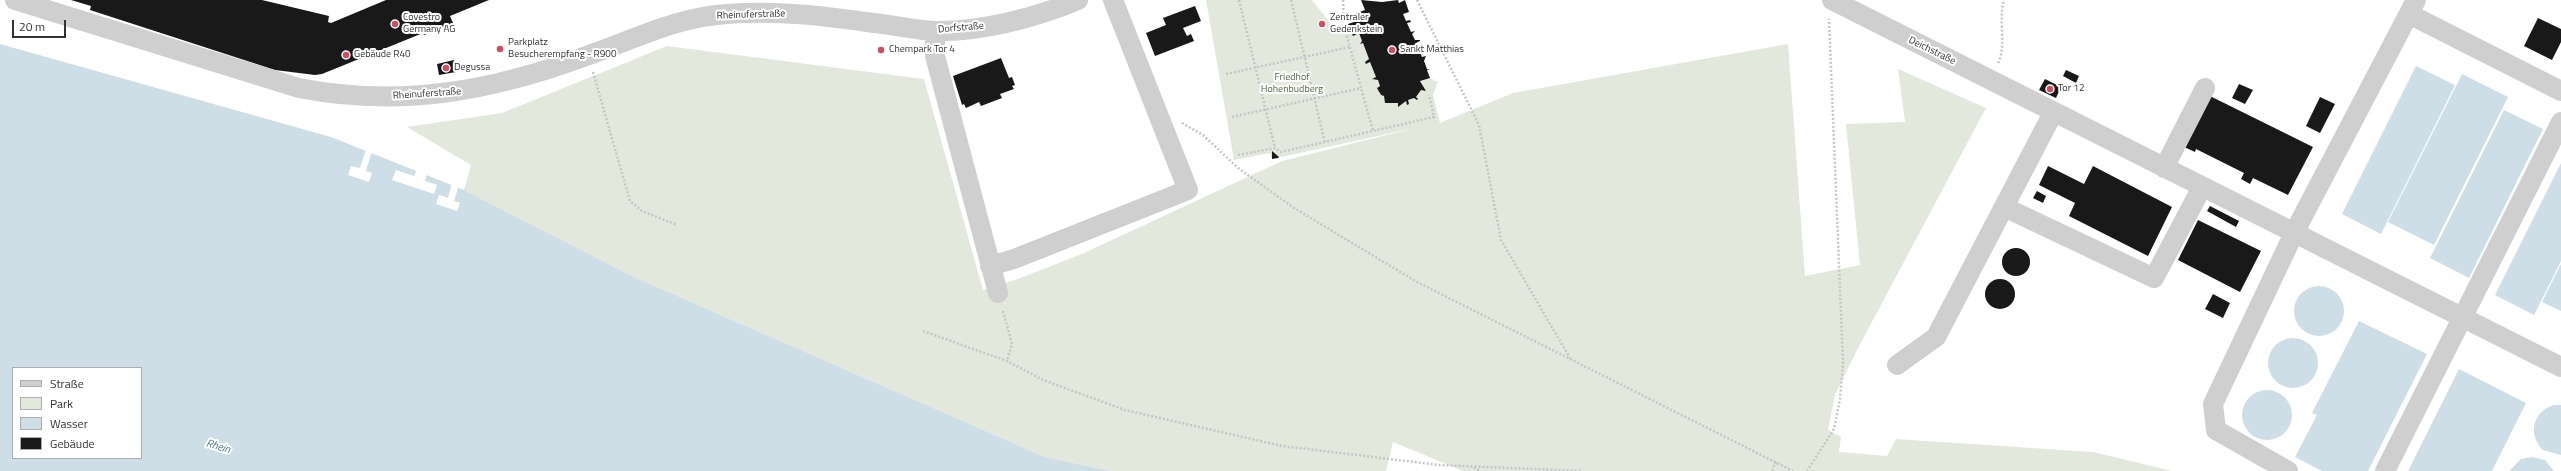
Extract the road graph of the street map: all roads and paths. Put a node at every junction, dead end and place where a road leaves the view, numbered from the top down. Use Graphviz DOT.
graph roads {
  1 [pos="15,0"];
  2 [pos="1078,0"];
  3 [pos="1113,0"];
  4 [pos="1239,0"];
  5 [pos="1291,0"];
  6 [pos="1343,0"];
  7 [pos="1417,0"];
  8 [pos="2004,0"];
  9 [pos="1834,2"];
  10 [pos="804,7"];
  11 [pos="2412,7"];
  12 [pos="841,19"];
  13 [pos="935,31"];
  14 [pos="1350,47"];
  15 [pos="588,56"];
  16 [pos="1304,57"];
  17 [pos="1256,67"];
  18 [pos="1226,74"];
  19 [pos="1989,80"];
  20 [pos="1361,88"];
  21 [pos="2205,88"];
  22 [pos="2561,91"];
  23 [pos="1428,95"];
  24 [pos="1314,99"];
  25 [pos="1266,109"];
  26 [pos="2053,113"];
  27 [pos="1232,117"];
  28 [pos="2561,122"];
  29 [pos="1164,128"];
  30 [pos="1373,131"];
  31 [pos="1324,143"];
  32 [pos="1275,148"];
  33 [pos="1238,155"];
  34 [pos="2164,168"];
  35 [pos="2202,187"];
  36 [pos="2004,207"];
  37 [pos="677,225"];
  38 [pos="2294,233"];
  39 [pos="990,266"];
  40 [pos="998,293"];
  41 [pos="2463,318"];
  42 [pos="923,331"];
  43 [pos="1570,359"];
  44 [pos="1007,362"];
  45 [pos="1897,365"];
  46 [pos="2561,367"];
  47 [pos="1776,462"];
  48 [pos="1472,466"];
  49 [pos="1480,471"];
  50 [pos="1581,471"];
  51 [pos="1772,471"];
  52 [pos="1793,471"];
  53 [pos="1807,471"];
  54 [pos="2288,471"];
  55 [pos="2386,471"];
  1 -- 15 [label="street, Rheinuferstraße"];
  2 -- 13 [label="street, Dorfstraße"];
  3 -- 29 [label="street"];
  4 -- 17 [label="path"];
  5 -- 16 [label="path"];
  6 -- 14 [label="path"];
  7 -- 43 [label="path"];
  8 -- 19 [label="path"];
  9 -- 19 [label="street, Deichstraße"];
  9 -- 53 [label="path"];
  10 -- 12 [label="street, Rheinuferstraße"];
  10 -- 15 [label="street, Rheinuferstraße"];
  11 -- 22 [label="street"];
  11 -- 38 [label="street"];
  12 -- 13 [label="street, Dorfstraße"];
  13 -- 39 [label="street"];
  14 -- 16 [label="path"];
  14 -- 20 [label="path"];
  15 -- 37 [label="path"];
  16 -- 17 [label="path"];
  16 -- 24 [label="path"];
  17 -- 18 [label="path"];
  17 -- 25 [label="path"];
  19 -- 26 [label="street, Deichstraße"];
  20 -- 24 [label="path"];
  20 -- 30 [label="path"];
  21 -- 34 [label="street"];
  23 -- 30 [label="path"];
  24 -- 25 [label="path"];
  24 -- 31 [label="path"];
  25 -- 27 [label="path"];
  25 -- 32 [label="path"];
  26 -- 34 [label="street, Deichstraße"];
  26 -- 36 [label="street"];
  28 -- 41 [label="street"];
  29 -- 39 [label="street"];
  29 -- 43 [label="path"];
  30 -- 31 [label="path"];
  31 -- 32 [label="path"];
  32 -- 33 [label="path"];
  34 -- 35 [label="street, Deichstraße"];
  35 -- 36 [label="street"];
  35 -- 38 [label="street, Deichstraße"];
  36 -- 45 [label="street"];
  38 -- 41 [label="street, Deichstraße"];
  38 -- 54 [label="street"];
  39 -- 40 [label="street"];
  40 -- 44 [label="path"];
  41 -- 46 [label="street, Deichstraße"];
  41 -- 55 [label="street"];
  42 -- 44 [label="path"];
  43 -- 47 [label="path"];
  44 -- 48 [label="path"];
  47 -- 51 [label="path"];
  47 -- 52 [label="path"];
  48 -- 49 [label="path"];
  48 -- 50 [label="path"];
}
